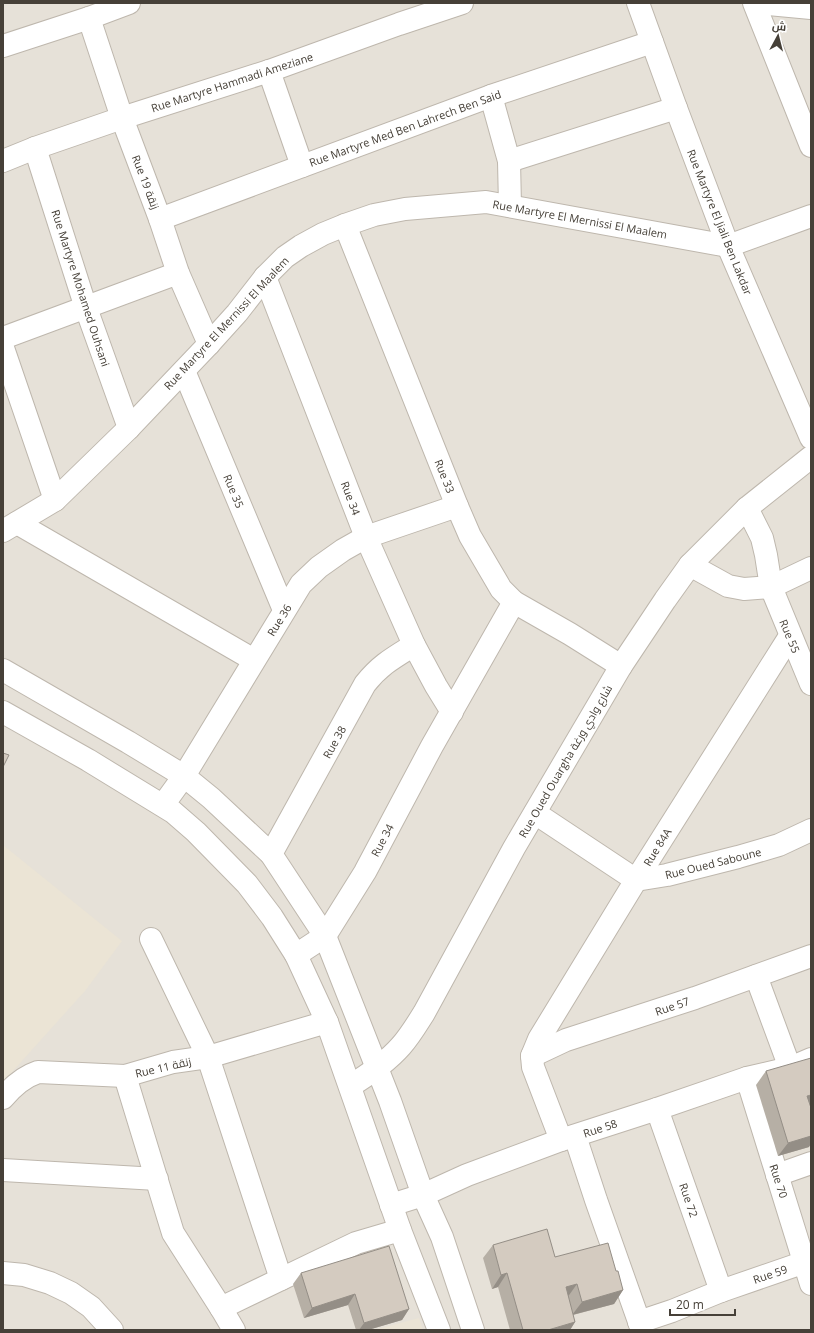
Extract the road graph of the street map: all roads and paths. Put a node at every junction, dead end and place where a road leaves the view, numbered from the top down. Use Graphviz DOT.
graph roads {
  1 [pos="129,3"];
  2 [pos="462,3"];
  3 [pos="638,3"];
  4 [pos="754,3"];
  5 [pos="758,3"];
  6 [pos="811,8"];
  7 [pos="89,18"];
  8 [pos="652,42"];
  9 [pos="3,46"];
  10 [pos="269,71"];
  11 [pos="491,96"];
  12 [pos="676,108"];
  13 [pos="122,118"];
  14 [pos="811,146"];
  15 [pos="35,148"];
  16 [pos="3,161"];
  17 [pos="509,161"];
  18 [pos="302,166"];
  19 [pos="510,206"];
  20 [pos="811,216"];
  21 [pos="160,219"];
  22 [pos="345,225"];
  23 [pos="728,246"];
  24 [pos="178,273"];
  25 [pos="265,277"];
  26 [pos="86,308"];
  27 [pos="3,338"];
  28 [pos="209,344"];
  29 [pos="3,348"];
  30 [pos="184,371"];
  31 [pos="129,428"];
  32 [pos="811,438"];
  33 [pos="811,457"];
  34 [pos="55,500"];
  35 [pos="456,506"];
  36 [pos="747,508"];
  37 [pos="10,527"];
  38 [pos="366,537"];
  39 [pos="690,565"];
  40 [pos="811,568"];
  41 [pos="771,587"];
  42 [pos="514,602"];
  43 [pos="284,610"];
  44 [pos="790,636"];
  45 [pos="414,645"];
  46 [pos="254,660"];
  47 [pos="621,666"];
  48 [pos="3,670"];
  49 [pos="811,684"];
  50 [pos="3,712"];
  51 [pos="452,712"];
  52 [pos="184,776"];
  53 [pos="163,806"];
  54 [pos="535,813"];
  55 [pos="811,830"];
  56 [pos="271,854"];
  57 [pos="636,880"];
  58 [pos="325,936"];
  59 [pos="151,939"];
  60 [pos="296,955"];
  61 [pos="811,956"];
  62 [pos="756,976"];
  63 [pos="327,1022"];
  64 [pos="208,1057"];
  65 [pos="532,1059"];
  66 [pos="811,1059"];
  67 [pos="377,1067"];
  68 [pos="790,1068"];
  69 [pos="125,1076"];
  70 [pos="746,1078"];
  71 [pos="350,1086"];
  72 [pos="3,1098"];
  73 [pos="657,1109"];
  74 [pos="568,1138"];
  75 [pos="811,1163"];
  76 [pos="3,1170"];
  77 [pos="778,1176"];
  78 [pos="157,1179"];
  79 [pos="423,1194"];
  80 [pos="392,1205"];
  81 [pos="400,1230"];
  82 [pos="807,1261"];
  83 [pos="3,1273"];
  84 [pos="281,1279"];
  85 [pos="811,1284"];
  86 [pos="721,1291"];
  87 [pos="221,1308"];
  88 [pos="640,1326"];
  89 [pos="112,1330"];
  90 [pos="234,1330"];
  91 [pos="439,1330"];
  92 [pos="473,1330"];
  1 -- 7 [label="street"];
  2 -- 10 [label="street, Rue Martyre Hammadi Ameziane"];
  3 -- 8 [label="street, Rue Martyre El Jiali Ben Lakdar"];
  4 -- 14 [label="street"];
  5 -- 6 [label="street"];
  7 -- 9 [label="street"];
  7 -- 13 [label="street, Rue 19 زنقة"];
  8 -- 11 [label="street, Rue Martyre Med Ben Lahrech Ben Said"];
  8 -- 12 [label="street, Rue Martyre El Jiali Ben Lakdar"];
  10 -- 13 [label="street, Rue Martyre Hammadi Ameziane"];
  10 -- 18 [label="street"];
  11 -- 17 [label="street"];
  11 -- 18 [label="street, Rue Martyre Med Ben Lahrech Ben Said"];
  12 -- 17 [label="street"];
  12 -- 23 [label="street, Rue Martyre El Jiali Ben Lakdar"];
  13 -- 15 [label="street, Rue Martyre Hammadi Ameziane"];
  13 -- 21 [label="street, Rue 19 زنقة"];
  15 -- 16 [label="street, Rue Martyre Hammadi Ameziane"];
  15 -- 26 [label="street, Rue Martyre Mohamed Ouhsani"];
  17 -- 19 [label="street"];
  18 -- 21 [label="street, Rue Martyre Med Ben Lahrech Ben Said"];
  19 -- 22 [label="street, Rue Martyre El Mernissi El Maalem"];
  19 -- 23 [label="street, Rue Martyre El Mernissi El Maalem"];
  20 -- 23 [label="street"];
  21 -- 24 [label="street, Rue 19 زنقة"];
  22 -- 25 [label="street, Rue Martyre El Mernissi El Maalem"];
  22 -- 35 [label="street, Rue 33"];
  23 -- 32 [label="street, Rue Martyre El Jiali Ben Lakdar"];
  24 -- 26 [label="street"];
  24 -- 28 [label="street, Rue 19 زنقة"];
  25 -- 28 [label="street, Rue Martyre El Mernissi El Maalem"];
  25 -- 38 [label="street, Rue 34"];
  26 -- 27 [label="street"];
  26 -- 31 [label="street, Rue Martyre Mohamed Ouhsani"];
  28 -- 30 [label="street, Rue Martyre El Mernissi El Maalem"];
  29 -- 34 [label="street"];
  30 -- 31 [label="street, Rue Martyre El Mernissi El Maalem"];
  30 -- 43 [label="street, Rue 35"];
  31 -- 34 [label="street, Rue Martyre El Mernissi El Maalem"];
  33 -- 36 [label="street, Rue Oued Ouargha شارع وادي ورغة"];
  34 -- 37 [label="street, Rue Martyre El Mernissi El Maalem"];
  35 -- 38 [label="street, Rue 36"];
  35 -- 42 [label="street, Rue 33"];
  36 -- 39 [label="street, Rue Oued Ouargha شارع وادي ورغة"];
  36 -- 41 [label="street, Rue 55"];
  37 -- 46 [label="street"];
  38 -- 43 [label="street, Rue 36"];
  38 -- 45 [label="street, Rue 34"];
  39 -- 41 [label="street"];
  39 -- 47 [label="street, Rue Oued Ouargha شارع وادي ورغة"];
  40 -- 41 [label="street"];
  41 -- 44 [label="street, Rue 55"];
  42 -- 47 [label="street, Rue 33"];
  42 -- 51 [label="street, Rue 34"];
  43 -- 46 [label="street, Rue 36"];
  44 -- 49 [label="street, Rue 55"];
  44 -- 57 [label="street, Rue 84A"];
  45 -- 51 [label="street, Rue 34"];
  45 -- 56 [label="street, Rue 38"];
  46 -- 52 [label="street, Rue 36"];
  47 -- 54 [label="street, Rue Oued Ouargha شارع وادي ورغة"];
  48 -- 52 [label="street"];
  50 -- 53 [label="street"];
  51 -- 58 [label="street, Rue 34"];
  52 -- 53 [label="street, Rue 36"];
  52 -- 56 [label="street"];
  53 -- 60 [label="street"];
  54 -- 57 [label="street"];
  54 -- 67 [label="street, Rue Oued Ouargha شارع وادي ورغة"];
  55 -- 57 [label="street, Rue Oued Saboune"];
  56 -- 58 [label="street"];
  57 -- 65 [label="street, Rue 84A"];
  58 -- 60 [label="street, Rue 34"];
  58 -- 67 [label="street"];
  59 -- 64 [label="street"];
  60 -- 63 [label="street"];
  61 -- 62 [label="street, Rue 57"];
  62 -- 65 [label="street, Rue 57"];
  62 -- 68 [label="street"];
  63 -- 64 [label="street, Rue 11 زنقة"];
  63 -- 71 [label="street"];
  64 -- 69 [label="street, Rue 11 زنقة"];
  64 -- 84 [label="street"];
  65 -- 74 [label="street"];
  66 -- 68 [label="street, Rue 58"];
  67 -- 71 [label="street, Rue Oued Ouargha شارع وادي ورغة"];
  67 -- 79 [label="street"];
  68 -- 70 [label="street, Rue 58"];
  69 -- 72 [label="street, Rue 11 زنقة"];
  69 -- 78 [label="street"];
  70 -- 73 [label="street, Rue 58"];
  70 -- 77 [label="street, Rue 70"];
  71 -- 80 [label="street"];
  73 -- 74 [label="street, Rue 58"];
  73 -- 86 [label="street, Rue 72"];
  74 -- 79 [label="street, Rue 58"];
  74 -- 88 [label="street"];
  75 -- 77 [label="street"];
  76 -- 78 [label="street"];
  77 -- 82 [label="street, Rue 70"];
  78 -- 87 [label="street"];
  79 -- 80 [label="street, Rue 58"];
  79 -- 92 [label="street"];
  80 -- 81 [label="street"];
  81 -- 84 [label="street"];
  81 -- 91 [label="street"];
  82 -- 85 [label="street, Rue 70"];
  82 -- 86 [label="street, Rue 59"];
  83 -- 89 [label="street"];
  84 -- 87 [label="street"];
  86 -- 88 [label="street, Rue 59"];
  87 -- 90 [label="street"];
}
